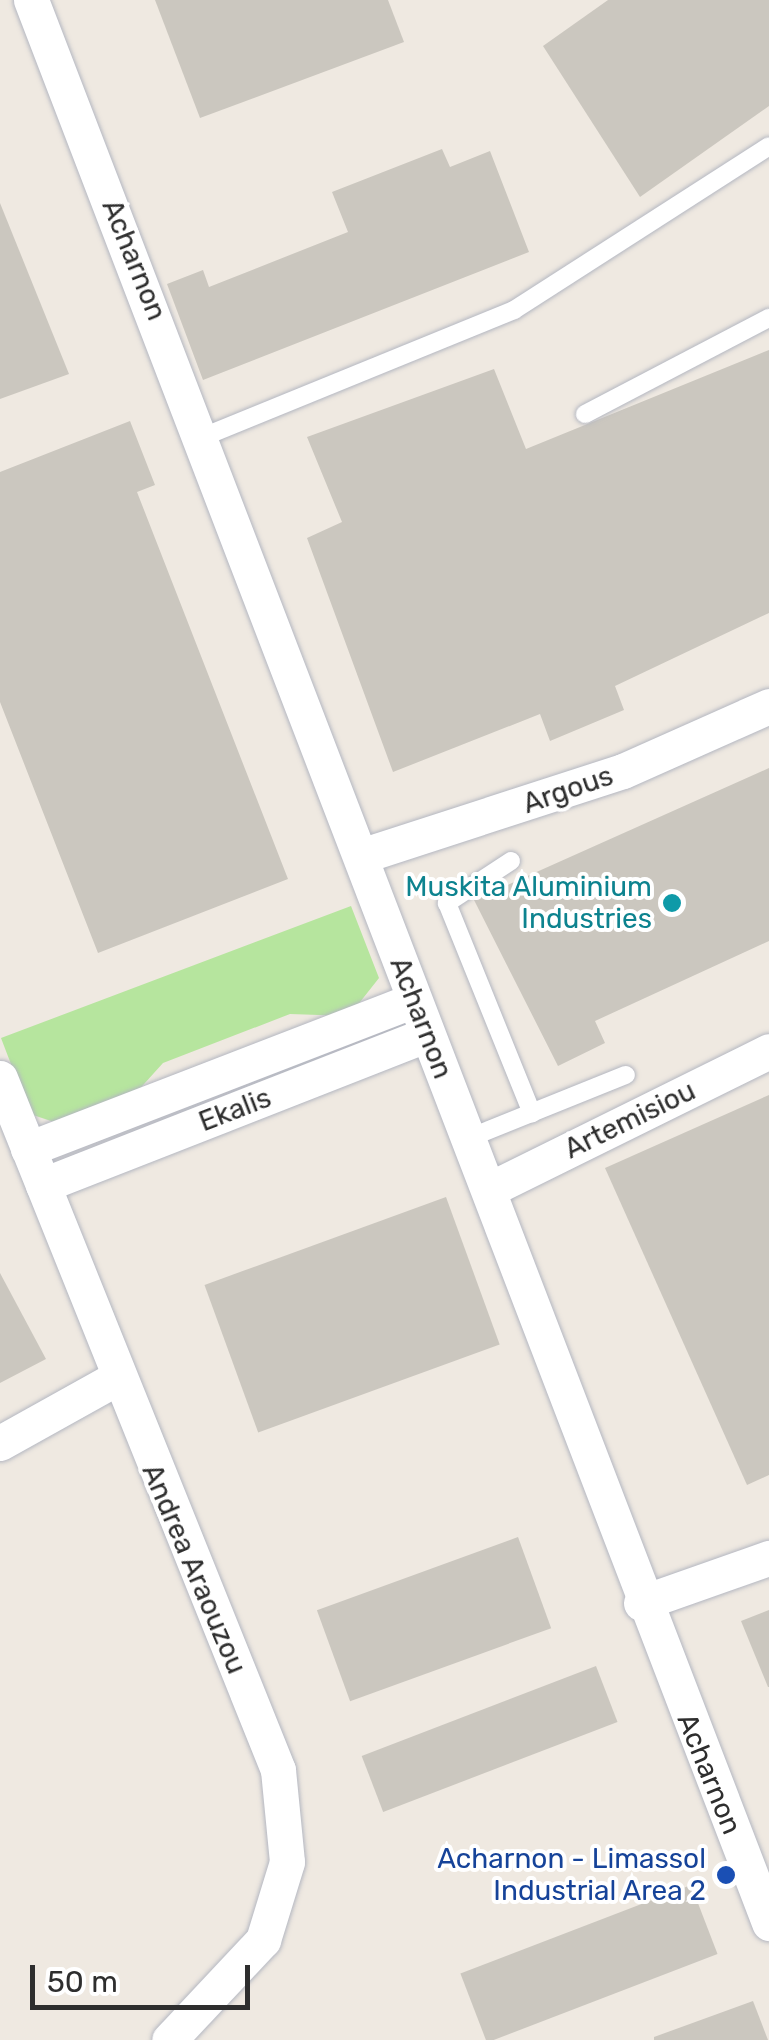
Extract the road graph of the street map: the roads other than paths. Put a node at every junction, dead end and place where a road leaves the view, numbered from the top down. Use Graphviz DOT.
graph roads {
  1 [pos="31,0"];
  2 [pos="769,146"];
  3 [pos="769,318"];
  4 [pos="585,414"];
  5 [pos="203,437"];
  6 [pos="769,706"];
  7 [pos="361,856"];
  8 [pos="511,861"];
  9 [pos="412,1001"];
  10 [pos="426,1035"];
  11 [pos="769,1051"];
  12 [pos="626,1075"];
  13 [pos="0,1078"];
  14 [pos="532,1113"];
  15 [pos="469,1138"];
  16 [pos="28,1149"];
  17 [pos="43,1184"];
  18 [pos="490,1189"];
  19 [pos="115,1379"];
  20 [pos="0,1443"];
  21 [pos="769,1558"];
  22 [pos="641,1603"];
  23 [pos="769,1923"];
  24 [pos="169,2040"];
  1 -- 5 [label="street, Acharnon"];
  2 -- 5 [label="lane"];
  3 -- 4 [label="lane"];
  5 -- 7 [label="street, Acharnon"];
  6 -- 7 [label="street, Argous"];
  7 -- 9 [label="street, Acharnon"];
  8 -- 14 [label="lane"];
  9 -- 10 [label="street, Acharnon"];
  9 -- 16 [label="street"];
  10 -- 15 [label="street, Acharnon"];
  10 -- 17 [label="street, Ekalis"];
  11 -- 18 [label="street, Artemisiou"];
  12 -- 14 [label="lane"];
  13 -- 16 [label="street, Andrea Araouzou"];
  14 -- 15 [label="lane"];
  15 -- 18 [label="street, Acharnon"];
  16 -- 17 [label="street, Andrea Araouzou"];
  17 -- 19 [label="street, Andrea Araouzou"];
  18 -- 22 [label="street, Acharnon"];
  19 -- 20 [label="street"];
  19 -- 24 [label="street, Andrea Araouzou"];
  21 -- 22 [label="street"];
  22 -- 23 [label="street, Acharnon"];
}
